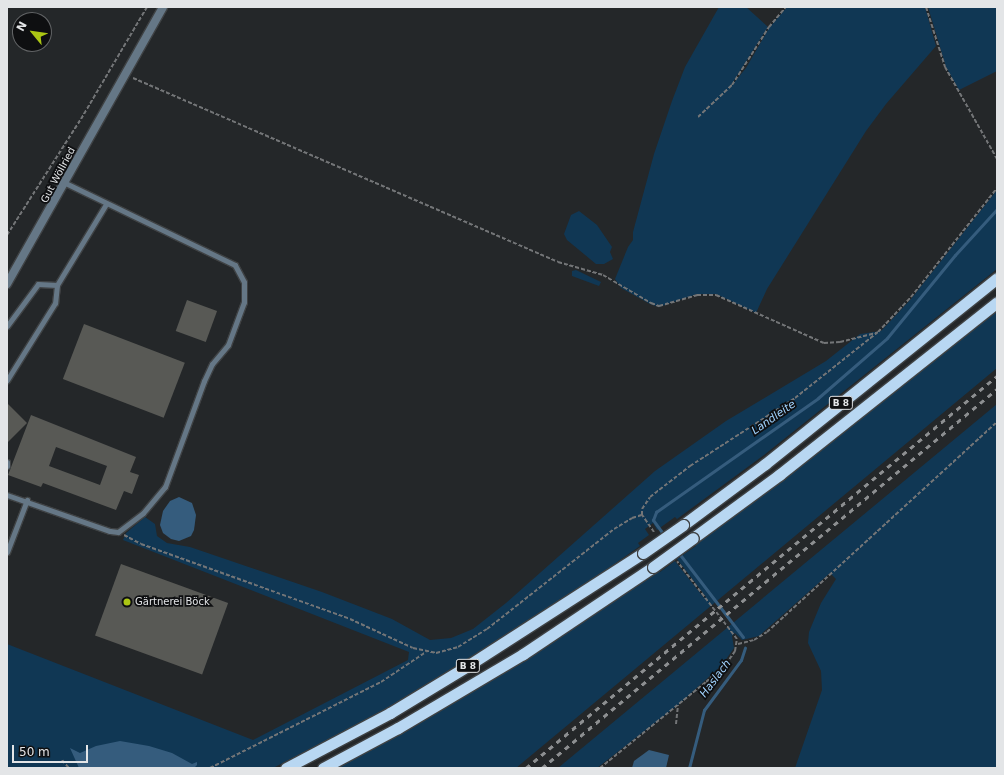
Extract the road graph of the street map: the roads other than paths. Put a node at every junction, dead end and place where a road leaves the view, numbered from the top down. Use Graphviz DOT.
graph roads {
  1 [pos="163,7"];
  2 [pos="65,183"];
  3 [pos="106,204"];
  4 [pos="997,278"];
  5 [pos="7,284"];
  6 [pos="57,285"];
  7 [pos="997,302"];
  8 [pos="7,326"];
  9 [pos="7,380"];
  10 [pos="7,462"];
  11 [pos="7,466"];
  12 [pos="7,495"];
  13 [pos="26,500"];
  14 [pos="7,552"];
  15 [pos="286,768"];
  16 [pos="323,768"];
  1 -- 2 [label="street, Gut Wöllried"];
  2 -- 3 [label="lane"];
  2 -- 5 [label="street, Gut Wöllried"];
  3 -- 6 [label="lane"];
  3 -- 13 [label="lane"];
  4 -- 15 [label="highway, B 8, bridge"];
  6 -- 8 [label="lane"];
  6 -- 9 [label="lane"];
  7 -- 16 [label="highway, B 8, bridge"];
  10 -- 11 [label="lane"];
  12 -- 13 [label="lane"];
  13 -- 14 [label="lane"];
}
